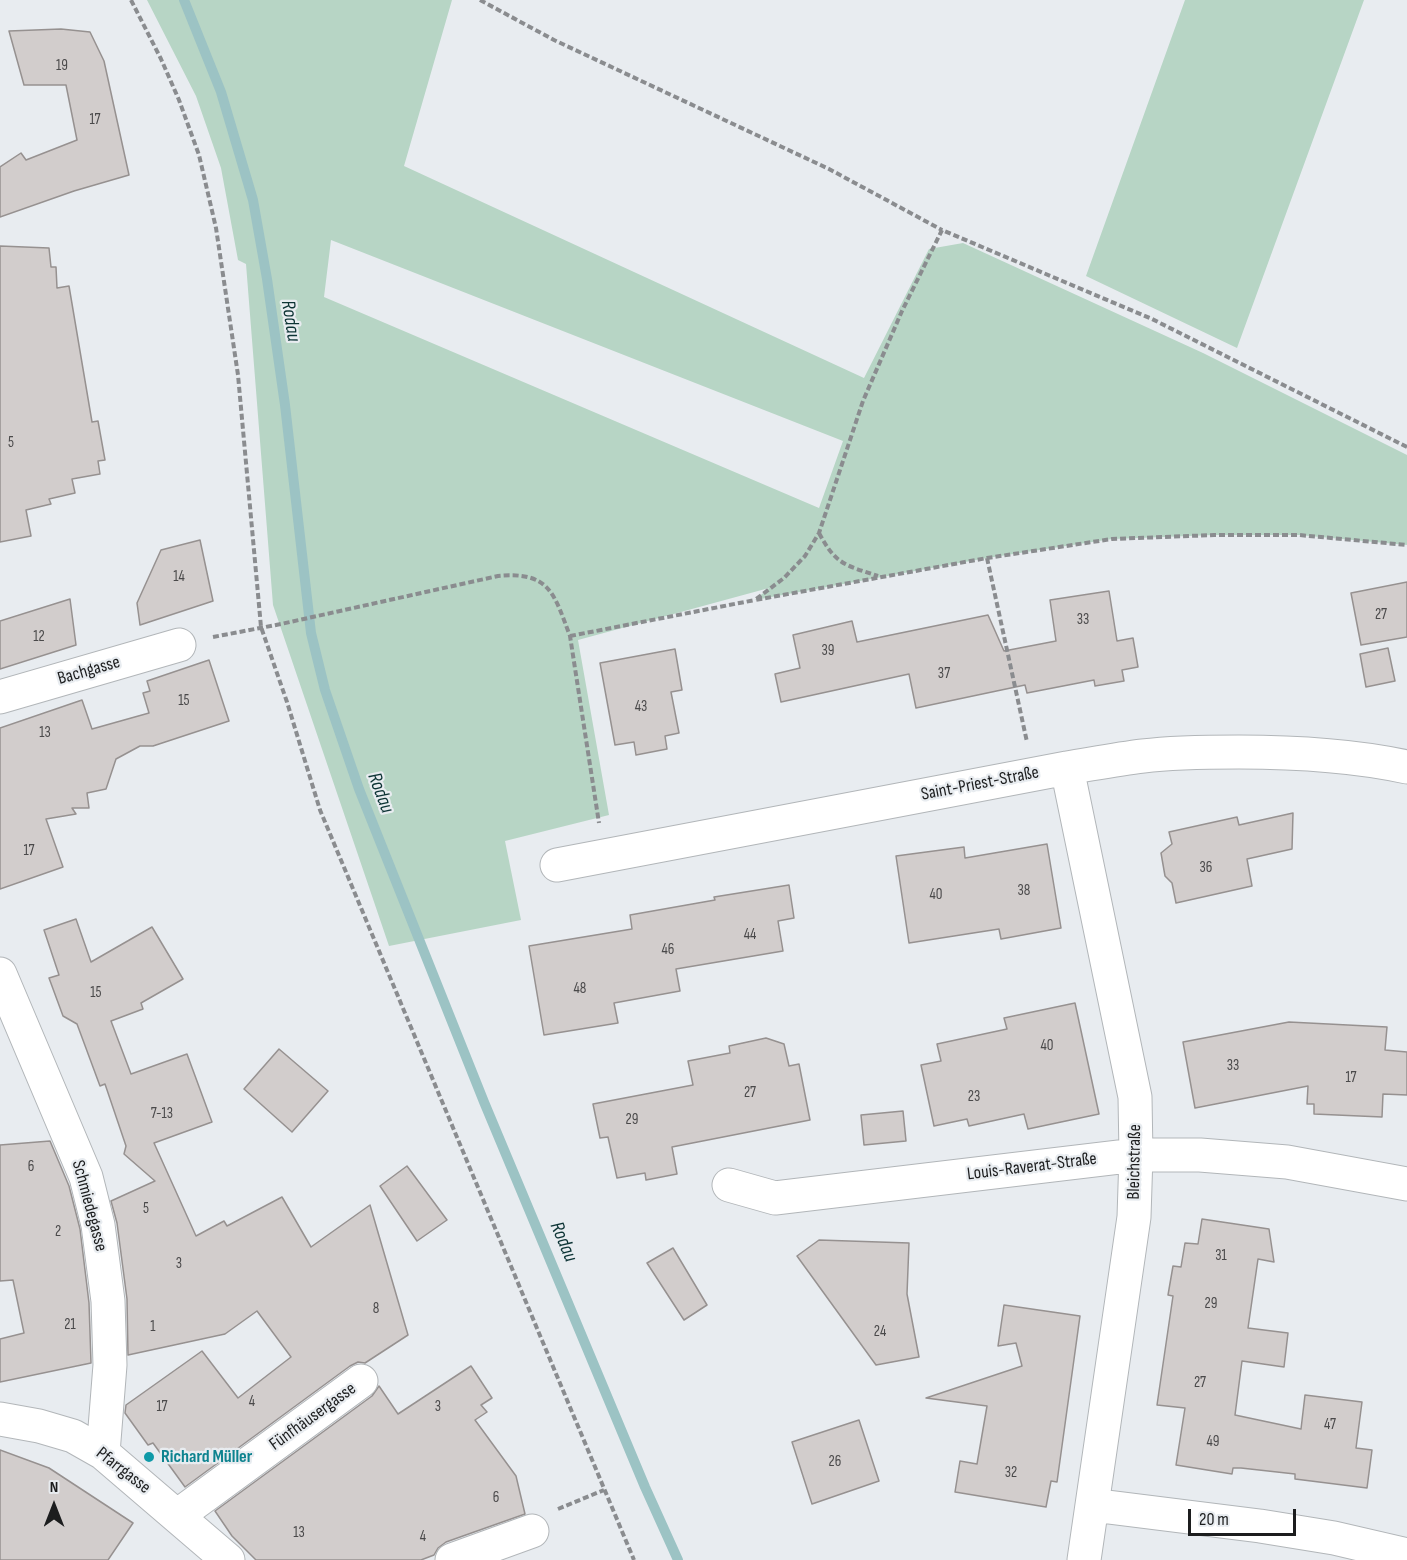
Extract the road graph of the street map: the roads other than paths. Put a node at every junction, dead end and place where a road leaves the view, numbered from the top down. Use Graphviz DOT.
graph roads {
  1 [pos="179,645"];
  2 [pos="0,697"];
  3 [pos="1407,767"];
  4 [pos="1066,768"];
  5 [pos="557,866"];
  6 [pos="0,974"];
  7 [pos="1136,1155"];
  8 [pos="1407,1184"];
  9 [pos="729,1185"];
  10 [pos="361,1381"];
  11 [pos="0,1419"];
  12 [pos="103,1453"];
  13 [pos="1092,1505"];
  14 [pos="177,1516"];
  15 [pos="532,1531"];
  16 [pos="1407,1556"];
  17 [pos="228,1560"];
  18 [pos="452,1560"];
  19 [pos="1084,1560"];
  1 -- 2 [label="street, Bachgasse"];
  3 -- 4 [label="street, Saint-Priest-Straße"];
  4 -- 5 [label="street, Saint-Priest-Straße"];
  4 -- 7 [label="street, Bleichstraße"];
  6 -- 12 [label="street, Schmiedegasse"];
  7 -- 8 [label="street, Louis-Raverat-Straße"];
  7 -- 9 [label="street, Louis-Raverat-Straße"];
  7 -- 13 [label="street, Bleichstraße"];
  10 -- 14 [label="street, Fünfhäusergasse"];
  11 -- 12 [label="street, Pfarrgasse"];
  12 -- 14 [label="street, Pfarrgasse"];
  13 -- 16 [label="street"];
  13 -- 19 [label="street, Bleichstraße"];
  14 -- 17 [label="street, Pfarrgasse"];
  15 -- 18 [label="street"];
}
